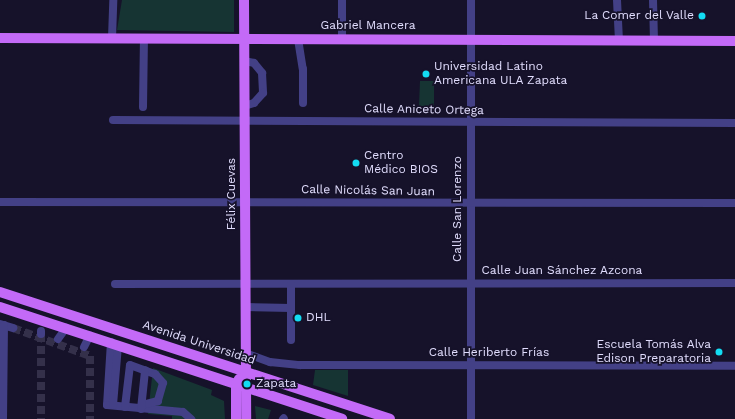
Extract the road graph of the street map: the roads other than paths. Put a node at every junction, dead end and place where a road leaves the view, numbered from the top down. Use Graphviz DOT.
graph roads {
  1 [pos="113,0"];
  2 [pos="244,0"];
  3 [pos="342,0"];
  4 [pos="471,0"];
  5 [pos="617,0"];
  6 [pos="653,0"];
  7 [pos="0,38"];
  8 [pos="112,38"];
  9 [pos="144,38"];
  10 [pos="244,39"];
  11 [pos="298,39"];
  12 [pos="342,39"];
  13 [pos="471,40"];
  14 [pos="619,41"];
  15 [pos="654,41"];
  16 [pos="735,41"];
  17 [pos="244,61"];
  18 [pos="303,103"];
  19 [pos="244,106"];
  20 [pos="143,107"];
  21 [pos="113,120"];
  22 [pos="245,120"];
  23 [pos="471,122"];
  24 [pos="735,123"];
  25 [pos="245,201"];
  26 [pos="0,202"];
  27 [pos="735,203"];
  28 [pos="471,204"];
  29 [pos="245,283"];
  30 [pos="470,283"];
  31 [pos="735,283"];
  32 [pos="115,284"];
  33 [pos="291,284"];
  34 [pos="0,292"];
  35 [pos="0,307"];
  36 [pos="245,307"];
  37 [pos="291,308"];
  38 [pos="2,325"];
  39 [pos="13,328"];
  40 [pos="66,328"];
  41 [pos="90,335"];
  42 [pos="58,339"];
  43 [pos="291,340"];
  44 [pos="115,343"];
  45 [pos="84,347"];
  46 [pos="246,353"];
  47 [pos="469,364"];
  48 [pos="735,366"];
  49 [pos="145,370"];
  50 [pos="246,372"];
  51 [pos="234,383"];
  52 [pos="246,387"];
  53 [pos="125,407"];
  54 [pos="141,407"];
  55 [pos="3,419"];
  56 [pos="191,419"];
  57 [pos="232,419"];
  58 [pos="236,419"];
  59 [pos="246,419"];
  60 [pos="340,419"];
  61 [pos="390,419"];
  62 [pos="471,419"];
  1 -- 8 [label="street"];
  2 -- 10 [label="main road, Félix Cuevas"];
  3 -- 12 [label="street"];
  4 -- 13 [label="street, Calle San Lorenzo"];
  5 -- 14 [label="street"];
  6 -- 15 [label="street"];
  7 -- 8 [label="main road, Gabriel Mancera"];
  8 -- 9 [label="main road, Gabriel Mancera"];
  9 -- 10 [label="main road, Gabriel Mancera"];
  9 -- 20 [label="street"];
  10 -- 11 [label="main road, Gabriel Mancera"];
  10 -- 17 [label="main road, Félix Cuevas"];
  11 -- 12 [label="main road, Gabriel Mancera"];
  11 -- 18 [label="street"];
  12 -- 13 [label="main road, Gabriel Mancera"];
  13 -- 14 [label="main road, Gabriel Mancera"];
  13 -- 23 [label="street, Calle San Lorenzo"];
  14 -- 15 [label="main road, Gabriel Mancera"];
  15 -- 16 [label="main road, Gabriel Mancera"];
  17 -- 19 [label="main road, Félix Cuevas"];
  17 -- 19 [label="street"];
  19 -- 22 [label="main road, Félix Cuevas"];
  21 -- 22 [label="street, Calle Aniceto Ortega"];
  22 -- 23 [label="street, Calle Aniceto Ortega"];
  22 -- 25 [label="main road, Félix Cuevas"];
  23 -- 24 [label="street, Calle Aniceto Ortega"];
  23 -- 28 [label="street, Calle San Lorenzo"];
  25 -- 26 [label="street, Calle Nicolás San Juan"];
  25 -- 28 [label="street, Calle Nicolás San Juan"];
  25 -- 29 [label="main road, Félix Cuevas"];
  27 -- 28 [label="street, Calle Nicolás San Juan"];
  28 -- 30 [label="street, Calle San Lorenzo"];
  29 -- 32 [label="street, Calle Juan Sánchez Azcona"];
  29 -- 33 [label="street, Calle Juan Sánchez Azcona"];
  29 -- 36 [label="main road, Félix Cuevas"];
  30 -- 31 [label="street, Calle Juan Sánchez Azcona"];
  30 -- 33 [label="street, Calle Juan Sánchez Azcona"];
  30 -- 47 [label="street, Calle San Lorenzo"];
  33 -- 37 [label="street"];
  34 -- 50 [label="main road, Avenida Universidad"];
  35 -- 40 [label="main road"];
  36 -- 37 [label="street"];
  36 -- 46 [label="main road, Félix Cuevas"];
  37 -- 43 [label="street"];
  38 -- 39 [label="street"];
  38 -- 55 [label="street"];
  40 -- 41 [label="main road"];
  40 -- 42 [label="street"];
  41 -- 44 [label="main road"];
  41 -- 45 [label="street"];
  44 -- 51 [label="main road"];
  44 -- 53 [label="street"];
  46 -- 47 [label="street, Calle Heriberto Frías"];
  46 -- 50 [label="main road, Félix Cuevas"];
  47 -- 48 [label="street, Calle Heriberto Frías"];
  47 -- 62 [label="street, Calle San Lorenzo"];
  49 -- 53 [label="street"];
  49 -- 54 [label="street"];
  49 -- 54 [label="street"];
  50 -- 51 [label="main road"];
  50 -- 52 [label="main road, Félix Cuevas"];
  50 -- 61 [label="main road, Avenida Universidad"];
  51 -- 52 [label="main road"];
  51 -- 57 [label="street"];
  51 -- 58 [label="main road"];
  52 -- 59 [label="main road, Félix Cuevas"];
  52 -- 60 [label="main road"];
  53 -- 54 [label="street"];
  54 -- 56 [label="street"];
}
